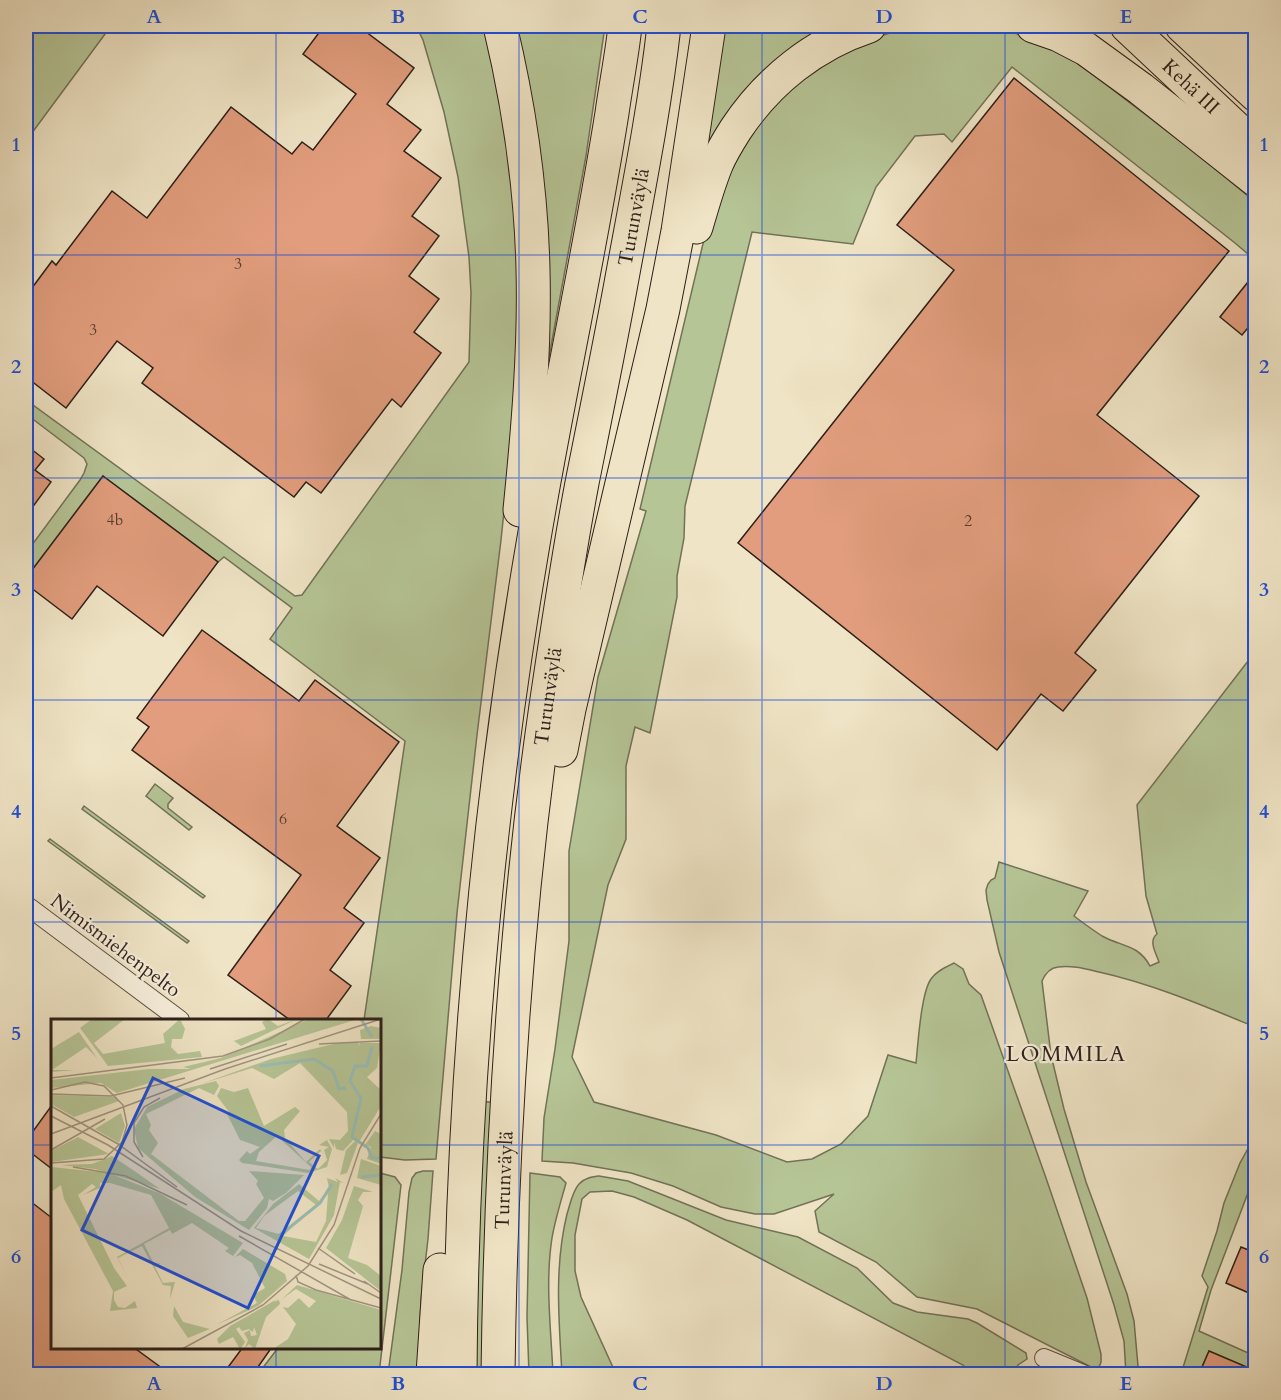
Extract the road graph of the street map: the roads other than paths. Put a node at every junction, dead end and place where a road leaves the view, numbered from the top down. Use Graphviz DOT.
graph roads {
  1 [pos="500,26"];
  2 [pos="625,26"];
  3 [pos="664,26"];
  4 [pos="709,26"];
  5 [pos="869,26"];
  6 [pos="1033,26"];
  7 [pos="1127,26"];
  8 [pos="1182,26"];
  9 [pos="1222,26"];
  10 [pos="1256,63"];
  11 [pos="1256,95"];
  12 [pos="1256,147"];
  13 [pos="1256,180"];
  14 [pos="663,309"];
  15 [pos="517,644"];
  16 [pos="26,905"];
  17 [pos="516,980"];
  18 [pos="179,1019"];
  19 [pos="507,1105"];
  20 [pos="468,1106"];
  21 [pos="1044,1358"];
  22 [pos="433,1374"];
  23 [pos="460,1374"];
  24 [pos="498,1374"];
  25 [pos="518,1374"];
  26 [pos="1083,1374"];
  1 -- 15 [label="highway"];
  2 -- 15 [label="highway, Turunväylä"];
  3 -- 17 [label="highway, Turunväylä"];
  4 -- 14 [label="highway"];
  5 -- 14 [label="highway"];
  6 -- 13 [label="highway"];
  7 -- 12 [label="highway, Kehä III"];
  8 -- 11 [label="highway, Kehä III"];
  9 -- 10 [label="highway"];
  14 -- 17 [label="highway"];
  15 -- 20 [label="highway, Turunväylä"];
  16 -- 18 [label="street, Nimismiehenpelto"];
  17 -- 19 [label="highway, Turunväylä"];
  19 -- 24 [label="highway, Turunväylä"];
  19 -- 25 [label="highway"];
  20 -- 22 [label="highway"];
  20 -- 23 [label="highway, Turunväylä"];
  21 -- 26 [label="street"];
}
